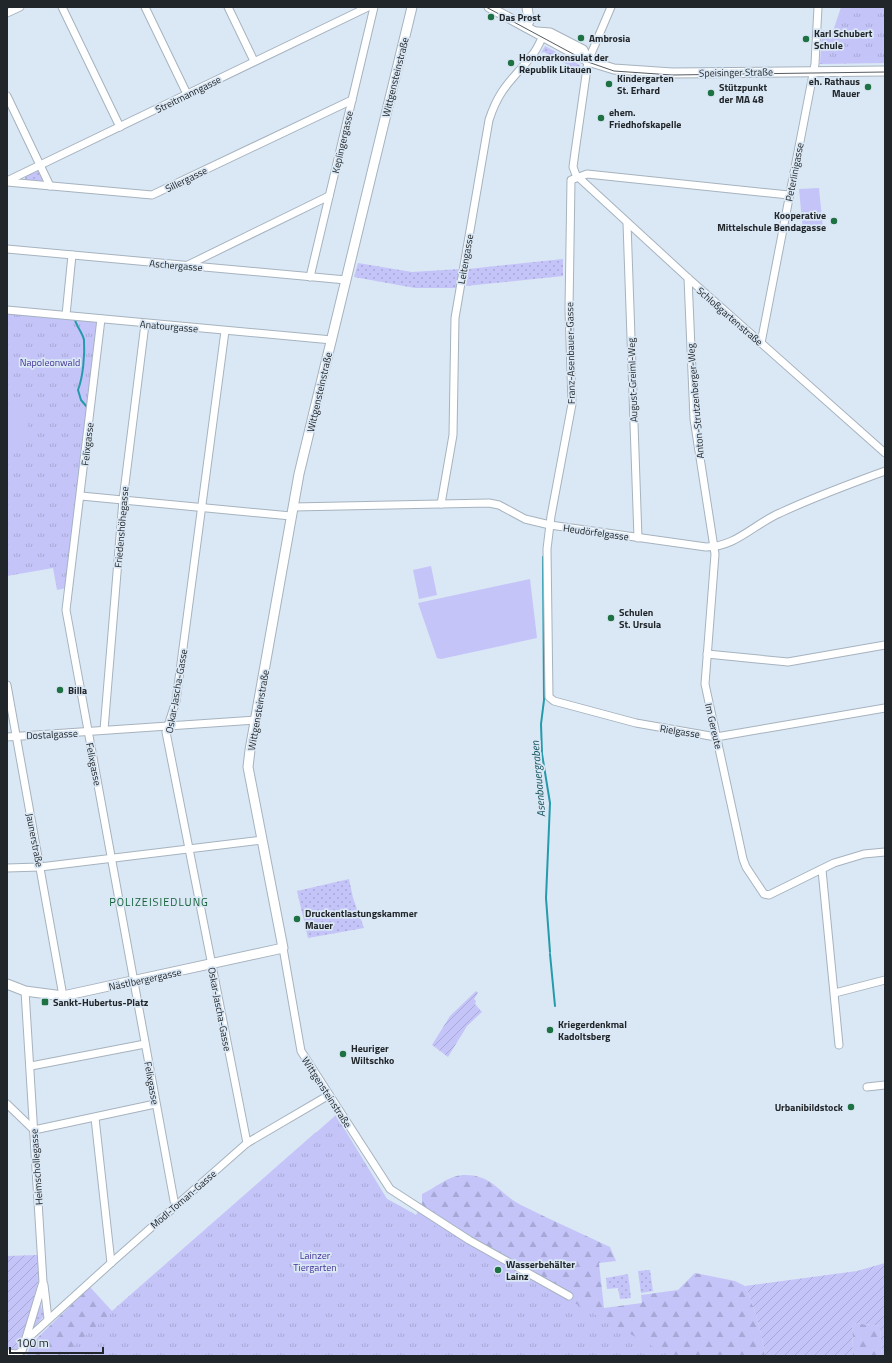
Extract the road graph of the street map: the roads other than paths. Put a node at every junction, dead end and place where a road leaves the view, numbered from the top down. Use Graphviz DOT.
graph roads {
  1 [pos="20,7"];
  2 [pos="62,7"];
  3 [pos="145,7"];
  4 [pos="228,7"];
  5 [pos="368,7"];
  6 [pos="374,7"];
  7 [pos="412,7"];
  8 [pos="489,7"];
  9 [pos="527,7"];
  10 [pos="611,7"];
  11 [pos="818,7"];
  12 [pos="7,14"];
  13 [pos="526,27"];
  14 [pos="541,34"];
  15 [pos="254,61"];
  16 [pos="588,61"];
  17 [pos="885,71"];
  18 [pos="813,72"];
  19 [pos="187,94"];
  20 [pos="7,96"];
  21 [pos="352,100"];
  22 [pos="120,127"];
  23 [pos="40,165"];
  24 [pos="577,176"];
  25 [pos="7,182"];
  26 [pos="50,186"];
  27 [pos="789,195"];
  28 [pos="330,196"];
  29 [pos="627,223"];
  30 [pos="7,249"];
  31 [pos="72,256"];
  32 [pos="186,266"];
  33 [pos="310,277"];
  34 [pos="688,278"];
  35 [pos="346,280"];
  36 [pos="7,310"];
  37 [pos="66,315"];
  38 [pos="101,319"];
  39 [pos="144,324"];
  40 [pos="225,331"];
  41 [pos="332,340"];
  42 [pos="761,343"];
  43 [pos="885,453"];
  44 [pos="885,471"];
  45 [pos="81,496"];
  46 [pos="123,500"];
  47 [pos="442,504"];
  48 [pos="203,508"];
  49 [pos="292,512"];
  50 [pos="550,525"];
  51 [pos="638,538"];
  52 [pos="714,547"];
  53 [pos="885,645"];
  54 [pos="707,654"];
  55 [pos="7,685"];
  56 [pos="549,697"];
  57 [pos="885,708"];
  58 [pos="256,720"];
  59 [pos="168,726"];
  60 [pos="104,730"];
  61 [pos="87,731"];
  62 [pos="16,736"];
  63 [pos="7,737"];
  64 [pos="716,737"];
  65 [pos="262,840"];
  66 [pos="190,848"];
  67 [pos="885,852"];
  68 [pos="112,859"];
  69 [pos="40,867"];
  70 [pos="7,868"];
  71 [pos="822,870"];
  72 [pos="282,948"];
  73 [pos="212,965"];
  74 [pos="885,980"];
  75 [pos="133,982"];
  76 [pos="7,984"];
  77 [pos="26,991"];
  78 [pos="835,993"];
  79 [pos="63,996"];
  80 [pos="145,1044"];
  81 [pos="839,1045"];
  82 [pos="31,1066"];
  83 [pos="885,1085"];
  84 [pos="867,1087"];
  85 [pos="329,1095"];
  86 [pos="7,1104"];
  87 [pos="155,1104"];
  88 [pos="95,1118"];
  89 [pos="34,1130"];
  90 [pos="247,1143"];
  91 [pos="175,1206"];
  92 [pos="111,1263"];
  93 [pos="43,1282"];
  94 [pos="569,1296"];
  95 [pos="48,1319"];
  96 [pos="26,1340"];
  97 [pos="7,1353"];
  1 -- 12 [label="street"];
  2 -- 22 [label="street"];
  3 -- 19 [label="street"];
  4 -- 15 [label="street"];
  5 -- 15 [label="street, Streitmanngasse"];
  6 -- 21 [label="street, Keplingergasse"];
  7 -- 35 [label="street, Wittgensteinstraße"];
  8 -- 13 [label="street, Speisinger Straße"];
  9 -- 13 [label="street"];
  10 -- 16 [label="street, Franz-Asenbauer-Gasse"];
  11 -- 18 [label="street, Peterlinigasse"];
  13 -- 14 [label="street, Speisinger Straße"];
  14 -- 16 [label="street, Speisinger Straße"];
  14 -- 47 [label="street, Leitengasse"];
  15 -- 19 [label="street, Streitmanngasse"];
  16 -- 18 [label="street, Speisinger Straße"];
  16 -- 24 [label="street, Franz-Asenbauer-Gasse"];
  17 -- 18 [label="street, Speisinger Straße"];
  18 -- 27 [label="street, Peterlinigasse"];
  19 -- 22 [label="street, Streitmanngasse"];
  20 -- 23 [label="street"];
  21 -- 26 [label="street, Sillergasse"];
  21 -- 28 [label="street, Keplingergasse"];
  22 -- 23 [label="street, Streitmanngasse"];
  23 -- 25 [label="street, Streitmanngasse"];
  23 -- 26 [label="street"];
  24 -- 27 [label="street"];
  24 -- 29 [label="street, Schloßgartenstraße"];
  24 -- 50 [label="street, Franz-Asenbauer-Gasse"];
  25 -- 26 [label="street, Sillergasse"];
  27 -- 42 [label="street, Peterlinigasse"];
  28 -- 32 [label="street"];
  28 -- 33 [label="street, Keplingergasse"];
  29 -- 34 [label="street, Schloßgartenstraße"];
  29 -- 51 [label="street, August-Greiml-Weg"];
  30 -- 31 [label="street, Aschergasse"];
  31 -- 32 [label="street, Aschergasse"];
  31 -- 37 [label="street"];
  32 -- 33 [label="street, Aschergasse"];
  33 -- 35 [label="street, Aschergasse"];
  34 -- 42 [label="street, Schloßgartenstraße"];
  34 -- 52 [label="street, Anton-Strutzenberger-Weg"];
  35 -- 41 [label="street, Wittgensteinstraße"];
  36 -- 37 [label="street, Anatourgasse"];
  37 -- 38 [label="street, Anatourgasse"];
  38 -- 39 [label="street, Anatourgasse"];
  38 -- 45 [label="street, Felixgasse"];
  39 -- 40 [label="street, Anatourgasse"];
  39 -- 46 [label="street, Friedenshöhegasse"];
  40 -- 41 [label="street, Anatourgasse"];
  40 -- 48 [label="street, Oskar-Jascha-Gasse"];
  41 -- 49 [label="street, Wittgensteinstraße"];
  42 -- 43 [label="street, Schloßgartenstraße"];
  44 -- 52 [label="street, Heudörfelgasse"];
  45 -- 46 [label="street, Heudörfelgasse"];
  45 -- 61 [label="street, Felixgasse"];
  46 -- 48 [label="street, Heudörfelgasse"];
  46 -- 60 [label="street, Friedenshöhegasse"];
  47 -- 49 [label="street, Heudörfelgasse"];
  47 -- 50 [label="street, Heudörfelgasse"];
  48 -- 49 [label="street, Heudörfelgasse"];
  48 -- 59 [label="street, Oskar-Jascha-Gasse"];
  49 -- 58 [label="street, Wittgensteinstraße"];
  50 -- 51 [label="street, Heudörfelgasse"];
  50 -- 56 [label="street, Franz-Asenbauer-Gasse"];
  51 -- 52 [label="street, Heudörfelgasse"];
  52 -- 54 [label="street, Im Gereute"];
  53 -- 54 [label="street"];
  54 -- 64 [label="street, Im Gereute"];
  55 -- 62 [label="street, Jaunerstraße"];
  56 -- 64 [label="street, Rielgasse"];
  57 -- 64 [label="street, Rielgasse"];
  58 -- 59 [label="street, Dostalgasse"];
  58 -- 65 [label="street, Wittgensteinstraße"];
  59 -- 60 [label="street, Dostalgasse"];
  59 -- 66 [label="street, Oskar-Jascha-Gasse"];
  60 -- 61 [label="street, Dostalgasse"];
  61 -- 62 [label="street, Dostalgasse"];
  61 -- 68 [label="street, Felixgasse"];
  62 -- 63 [label="street, Dostalgasse"];
  62 -- 69 [label="street, Jaunerstraße"];
  64 -- 71 [label="street, Im Gereute"];
  65 -- 66 [label="street"];
  65 -- 72 [label="street, Wittgensteinstraße"];
  66 -- 68 [label="street"];
  66 -- 73 [label="street, Oskar-Jascha-Gasse"];
  67 -- 71 [label="street"];
  68 -- 69 [label="street"];
  68 -- 75 [label="street, Felixgasse"];
  69 -- 70 [label="street"];
  69 -- 79 [label="street, Jaunerstraße"];
  71 -- 78 [label="street"];
  72 -- 73 [label="street, Nästlbergergasse"];
  72 -- 85 [label="street, Wittgensteinstraße"];
  73 -- 75 [label="street, Nästlbergergasse"];
  73 -- 90 [label="street, Oskar-Jascha-Gasse"];
  74 -- 78 [label="street"];
  75 -- 79 [label="street, Nästlbergergasse"];
  75 -- 80 [label="street, Felixgasse"];
  76 -- 77 [label="street, Nästlbergergasse"];
  77 -- 79 [label="street, Nästlbergergasse"];
  77 -- 82 [label="street, Heimschollegasse"];
  78 -- 81 [label="street"];
  80 -- 82 [label="street"];
  80 -- 87 [label="street, Felixgasse"];
  82 -- 89 [label="street, Heimschollegasse"];
  83 -- 84 [label="street"];
  85 -- 90 [label="street, Modl-Toman-Gasse"];
  85 -- 94 [label="street, Wittgensteinstraße"];
  86 -- 89 [label="street"];
  87 -- 88 [label="street"];
  87 -- 91 [label="street, Felixgasse"];
  88 -- 89 [label="street"];
  88 -- 92 [label="street"];
  89 -- 93 [label="street, Heimschollegasse"];
  90 -- 91 [label="street, Modl-Toman-Gasse"];
  91 -- 92 [label="street, Modl-Toman-Gasse"];
  92 -- 95 [label="street, Modl-Toman-Gasse"];
  93 -- 95 [label="street"];
  93 -- 96 [label="street, Heimschollegasse"];
  95 -- 96 [label="street, Modl-Toman-Gasse"];
  96 -- 97 [label="street, Modl-Toman-Gasse"];
}
